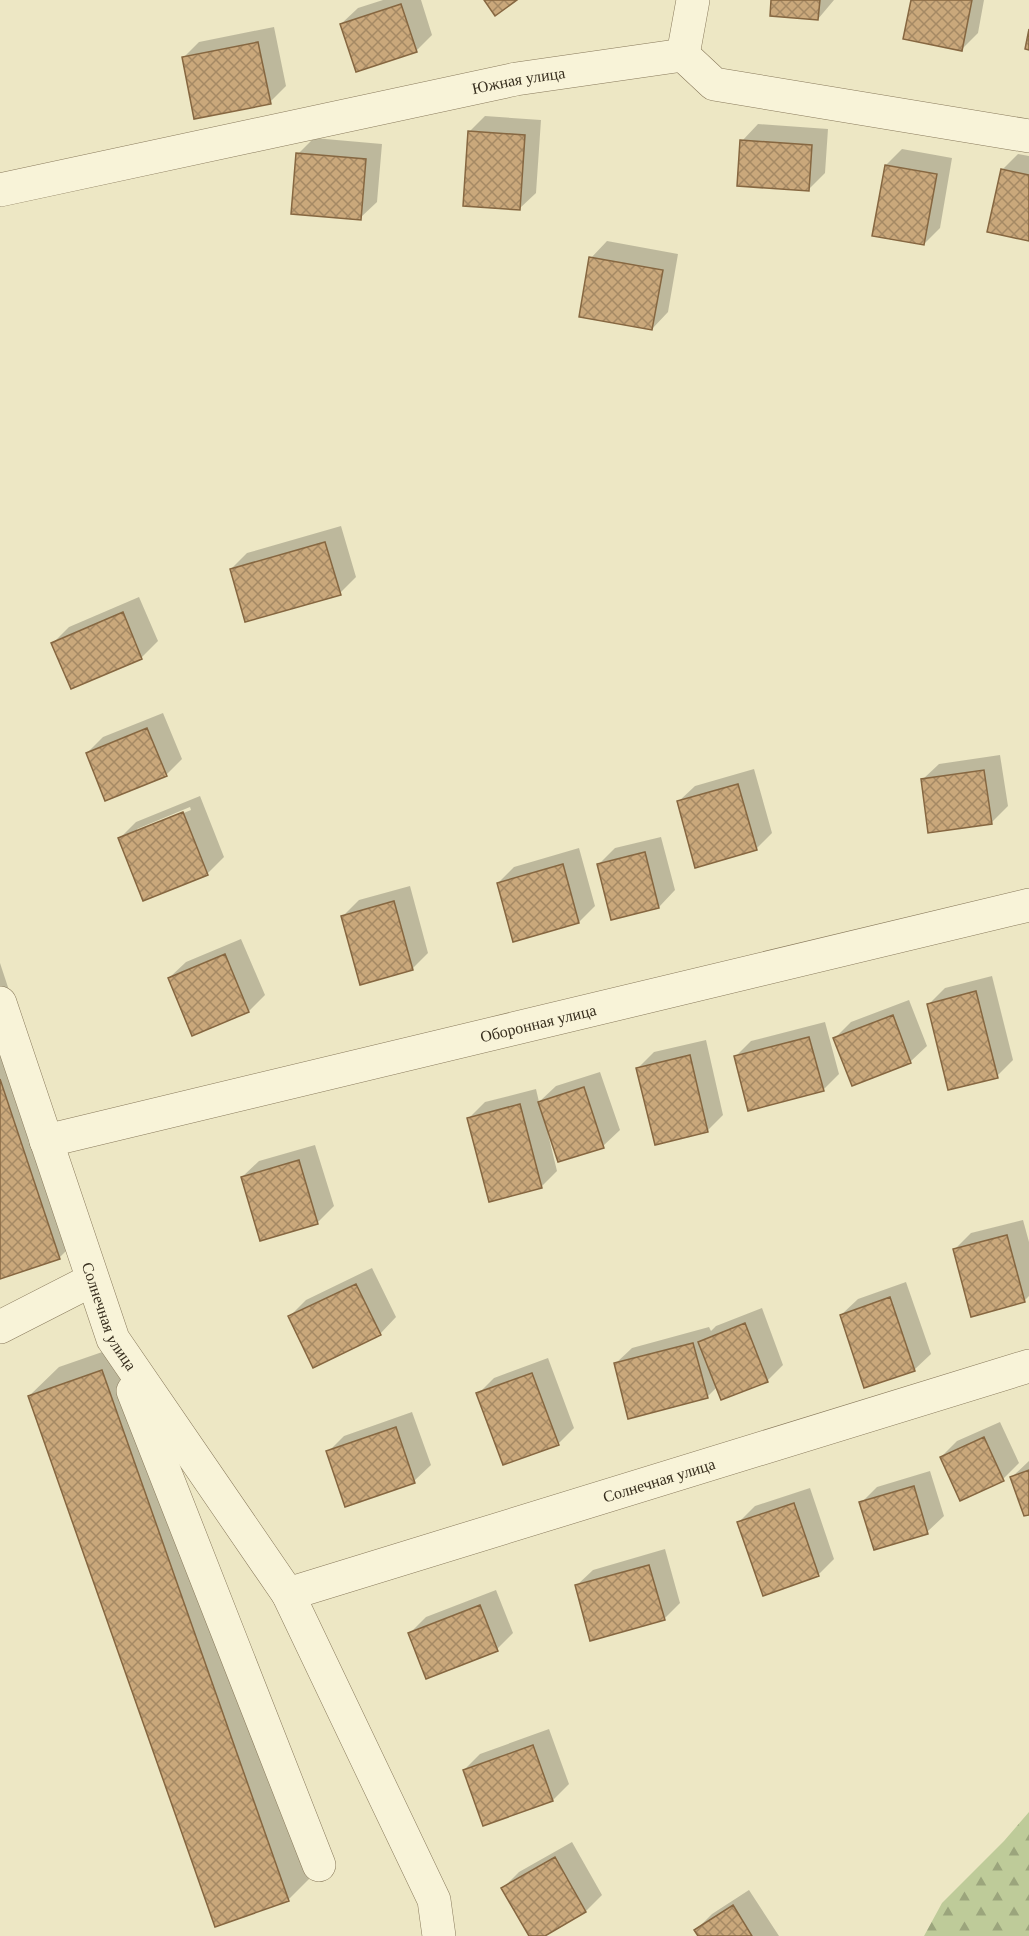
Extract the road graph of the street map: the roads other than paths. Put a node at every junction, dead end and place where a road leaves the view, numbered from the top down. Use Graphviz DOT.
graph roads {
  1 [pos="693,0"];
  2 [pos="683,55"];
  3 [pos="1029,136"];
  4 [pos="0,190"];
  5 [pos="1029,905"];
  6 [pos="0,1003"];
  7 [pos="46,1141"];
  8 [pos="92,1280"];
  9 [pos="0,1327"];
  10 [pos="113,1339"];
  11 [pos="1029,1366"];
  12 [pos="288,1594"];
  13 [pos="319,1865"];
  14 [pos="439,1936"];
  1 -- 2 [label="street"];
  2 -- 3 [label="street"];
  2 -- 4 [label="street, Южная улица"];
  5 -- 7 [label="street, Оборонная улица"];
  6 -- 7 [label="street, Солнечная улица"];
  7 -- 8 [label="street, Солнечная улица"];
  8 -- 9 [label="street"];
  8 -- 10 [label="street, Солнечная улица"];
  10 -- 12 [label="street, Солнечная улица"];
  10 -- 13 [label="street"];
  11 -- 12 [label="street, Солнечная улица"];
  12 -- 14 [label="street, Солнечная улица"];
}
